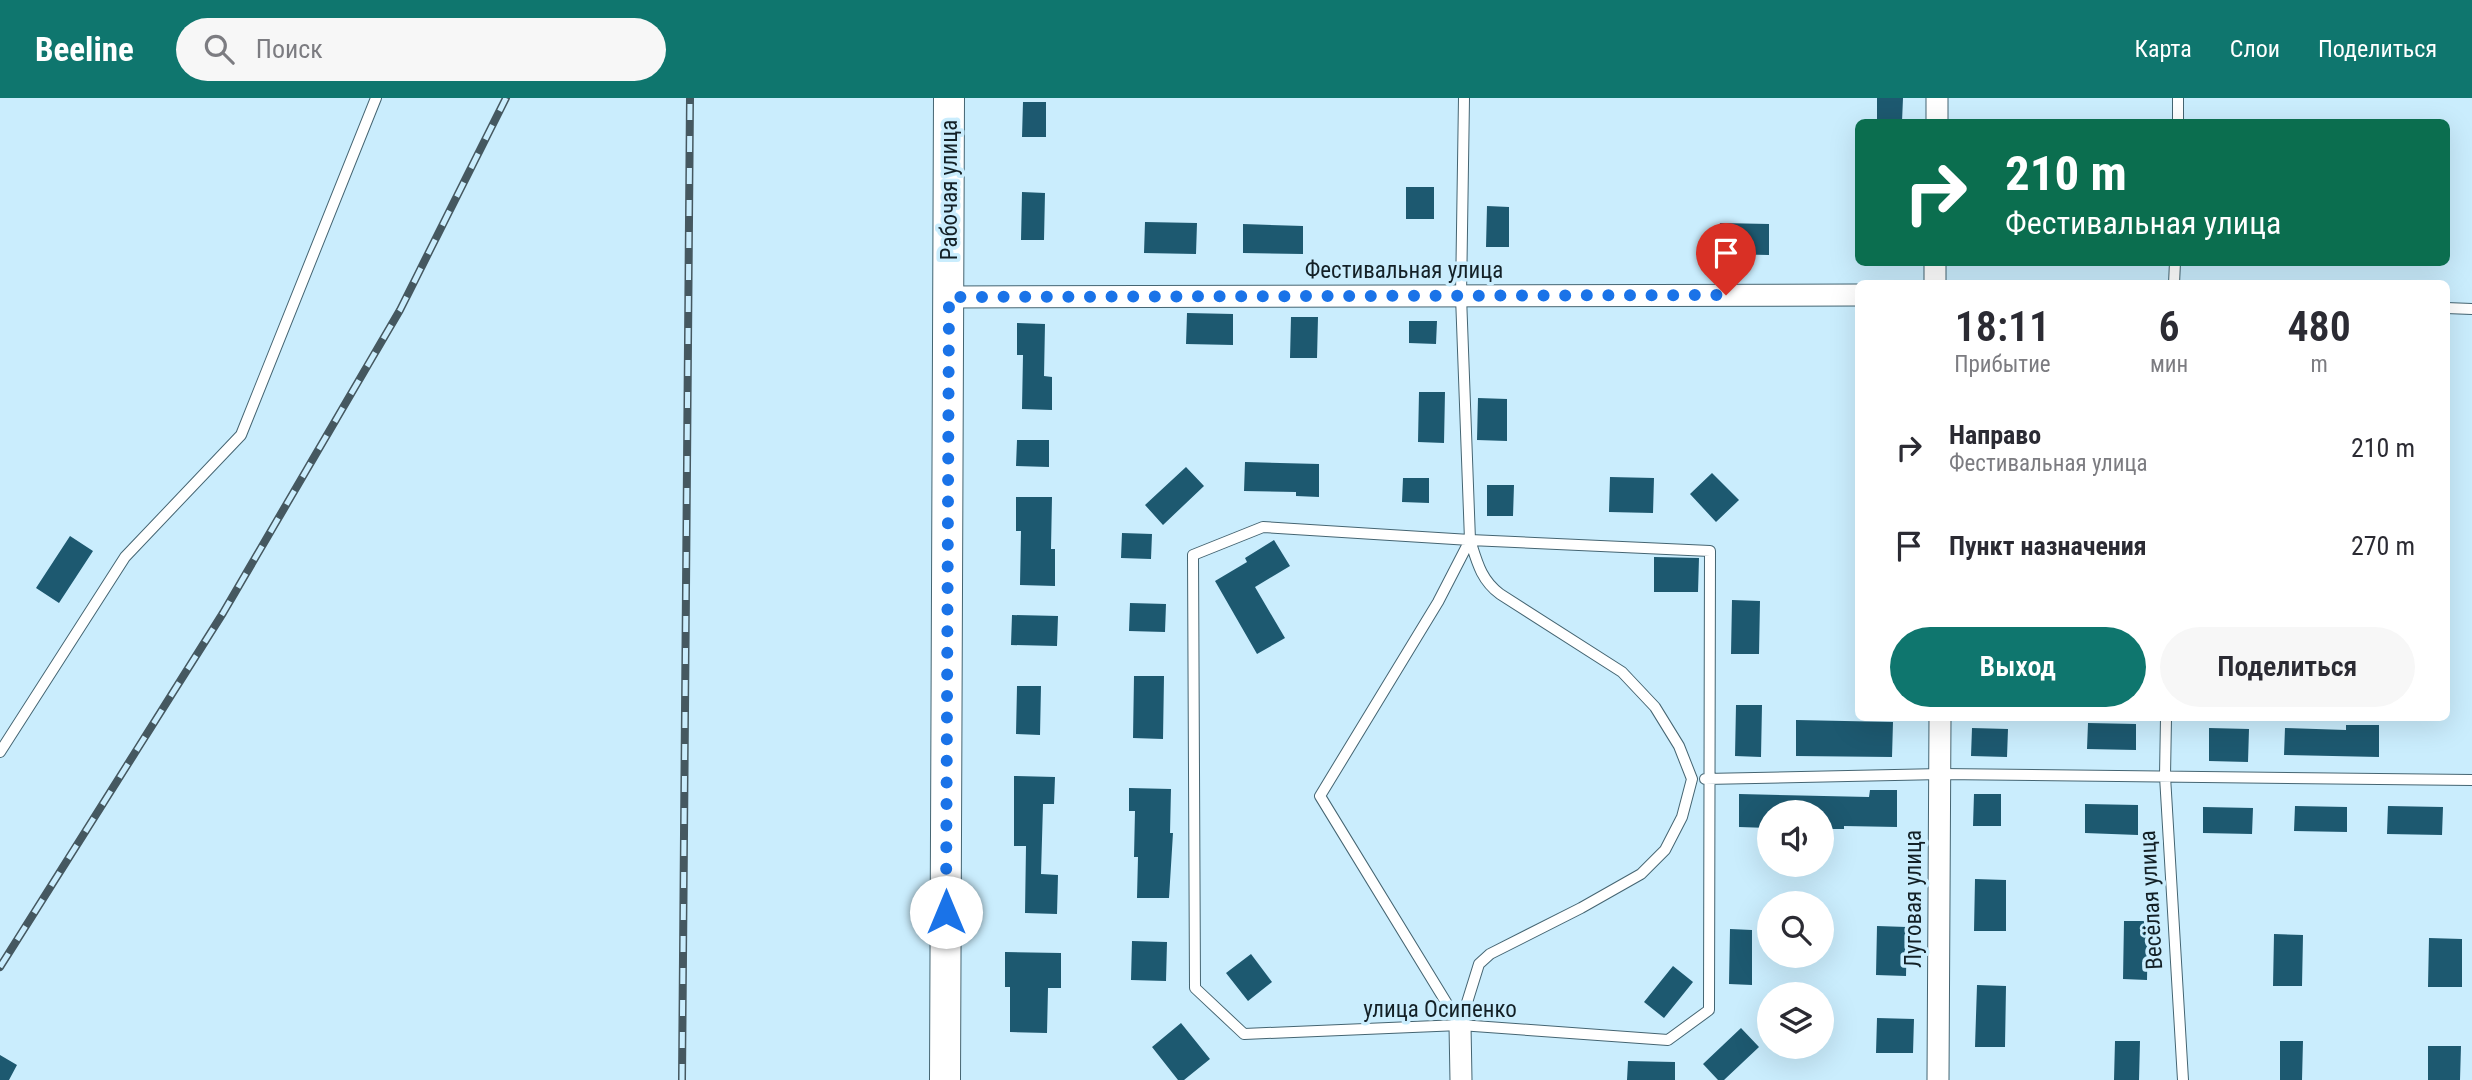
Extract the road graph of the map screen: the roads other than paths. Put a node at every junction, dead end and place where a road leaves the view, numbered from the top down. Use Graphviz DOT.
graph roads {
  1 [pos="376,98"];
  2 [pos="949,98"];
  3 [pos="1464,98"];
  4 [pos="1937,98"];
  5 [pos="2178,98"];
  6 [pos="1937,119"];
  7 [pos="2178,119"];
  8 [pos="1855,295"];
  9 [pos="1461,296"];
  10 [pos="949,297"];
  11 [pos="2450,308"];
  12 [pos="2472,309"];
  13 [pos="1470,540"];
  14 [pos="1940,721"];
  15 [pos="2166,721"];
  16 [pos="0,752"];
  17 [pos="1941,774"];
  18 [pos="2165,776"];
  19 [pos="1710,778"];
  20 [pos="1692,779"];
  21 [pos="2472,780"];
  22 [pos="1460,1025"];
  23 [pos="945,1080"];
  24 [pos="1461,1080"];
  25 [pos="1938,1080"];
  26 [pos="2183,1080"];
  1 -- 16 [label="lane"];
  2 -- 10 [label="main road, Рабочая улица"];
  3 -- 9 [label="lane"];
  4 -- 6 [label="street"];
  5 -- 7 [label="lane"];
  8 -- 9 [label="street, Фестивальная улица"];
  9 -- 10 [label="street, Фестивальная улица"];
  9 -- 13 [label="lane"];
  10 -- 23 [label="main road, Рабочая улица"];
  11 -- 12 [label="lane"];
  13 -- 19 [label="lane, улица Осипенко"];
  13 -- 20 [label="lane"];
  13 -- 22 [label="lane"];
  13 -- 22 [label="lane, улица Осипенко"];
  14 -- 17 [label="street, Луговая улица"];
  15 -- 18 [label="lane, Весёлая улица"];
  17 -- 18 [label="lane"];
  17 -- 19 [label="lane"];
  17 -- 25 [label="street, Луговая улица"];
  18 -- 21 [label="lane"];
  18 -- 26 [label="lane, Весёлая улица"];
  19 -- 20 [label="lane"];
  19 -- 22 [label="lane, улица Осипенко"];
  20 -- 22 [label="lane"];
  22 -- 24 [label="street"];
}
